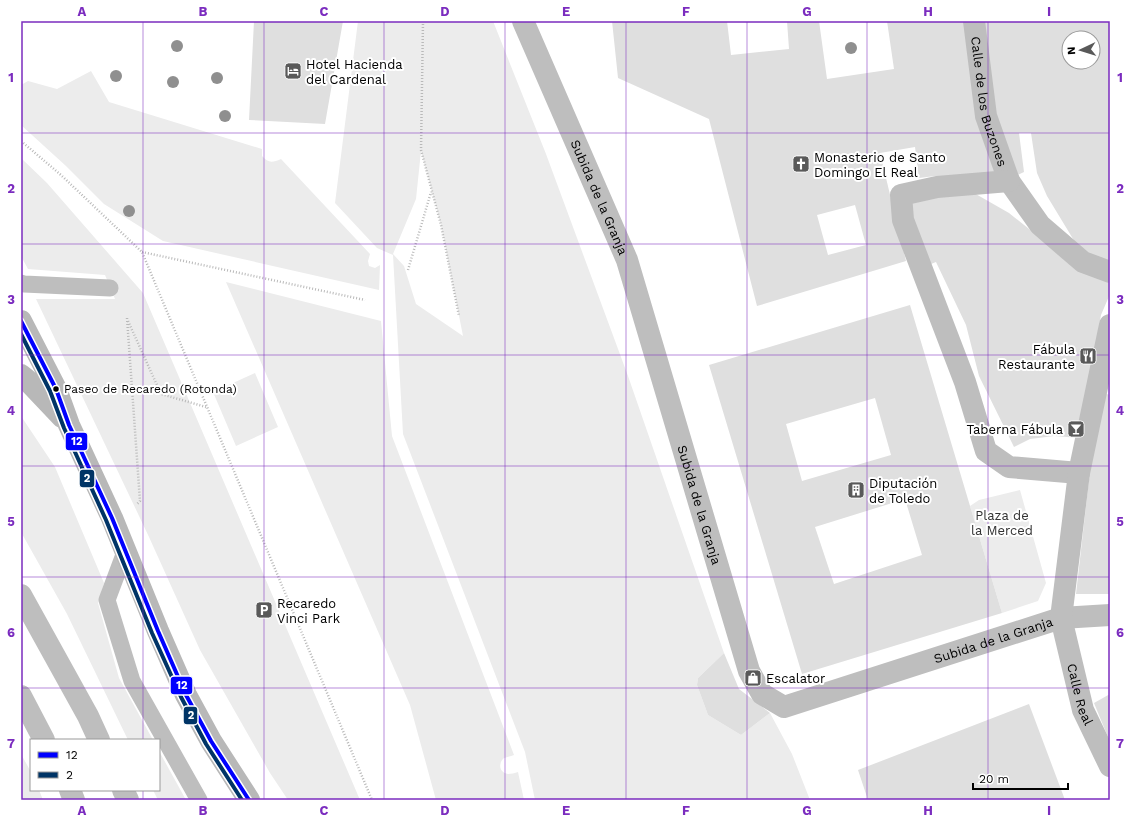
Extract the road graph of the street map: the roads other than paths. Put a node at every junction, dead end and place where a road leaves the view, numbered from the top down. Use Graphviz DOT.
graph roads {
  1 [pos="523,21"];
  2 [pos="974,21"];
  3 [pos="1009,181"];
  4 [pos="1110,272"];
  5 [pos="21,283"];
  6 [pos="110,288"];
  7 [pos="21,321"];
  8 [pos="1110,325"];
  9 [pos="21,375"];
  10 [pos="69,425"];
  11 [pos="1079,473"];
  12 [pos="125,552"];
  13 [pos="21,595"];
  14 [pos="1110,615"];
  15 [pos="1062,618"];
  16 [pos="21,696"];
  17 [pos="43,739"];
  18 [pos="99,739"];
  19 [pos="1110,766"];
  20 [pos="200,800"];
  21 [pos="250,800"];
  1 -- 15 [label="street, Subida de la Granja"];
  2 -- 3 [label="street, Calle de los Buzones"];
  3 -- 4 [label="street, Calle de los Buzones"];
  3 -- 11 [label="street"];
  5 -- 6 [label="lane"];
  7 -- 10 [label="street"];
  8 -- 11 [label="street"];
  9 -- 10 [label="street"];
  10 -- 12 [label="street"];
  11 -- 15 [label="street"];
  12 -- 20 [label="lane"];
  12 -- 21 [label="street"];
  13 -- 18 [label="street"];
  14 -- 15 [label="street, Subida de la Granja"];
  15 -- 19 [label="street, Calle Real"];
  16 -- 17 [label="street"];
}
